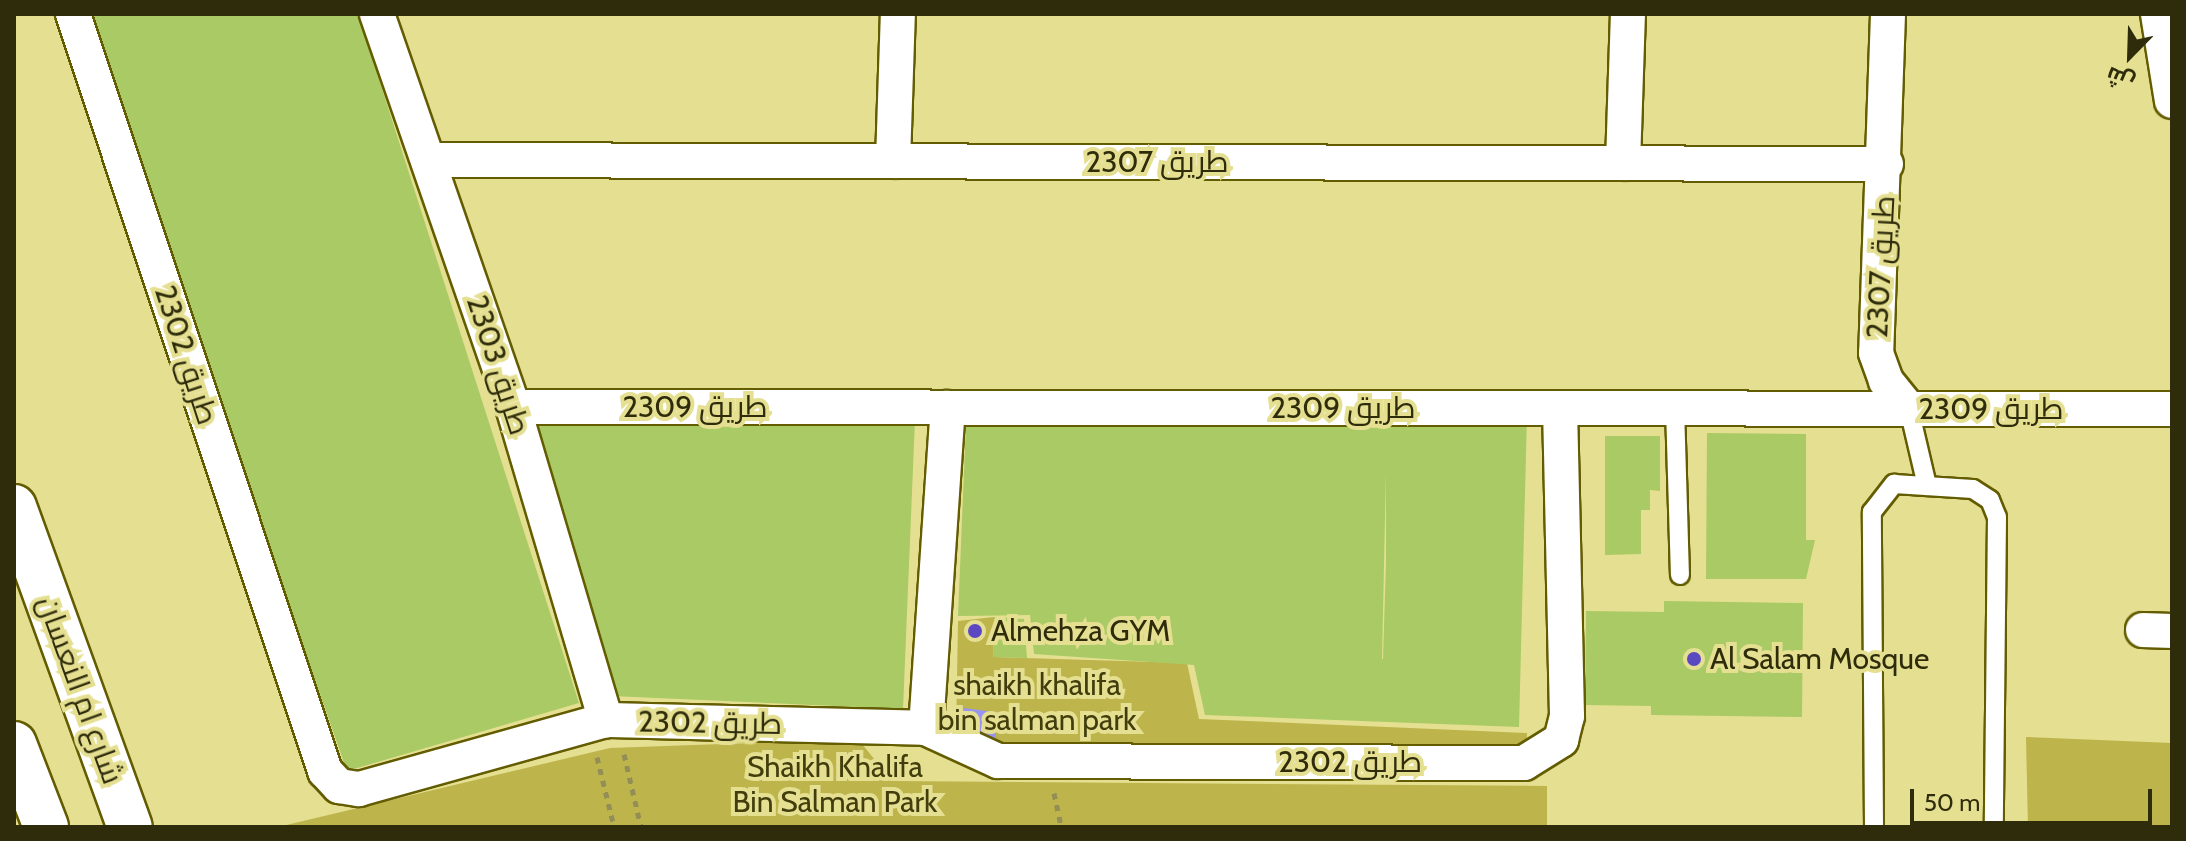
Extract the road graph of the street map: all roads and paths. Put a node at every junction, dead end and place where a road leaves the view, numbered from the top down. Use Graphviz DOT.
graph roads {
  1 [pos="73,14"];
  2 [pos="377,14"];
  3 [pos="898,14"];
  4 [pos="1628,14"];
  5 [pos="1888,14"];
  6 [pos="2158,14"];
  7 [pos="2172,101"];
  8 [pos="428,160"];
  9 [pos="893,161"];
  10 [pos="1623,163"];
  11 [pos="1886,164"];
  12 [pos="513,407"];
  13 [pos="948,408"];
  14 [pos="1560,408"];
  15 [pos="1675,408"];
  16 [pos="1909,409"];
  17 [pos="2172,409"];
  18 [pos="1927,486"];
  19 [pos="14,507"];
  20 [pos="1680,575"];
  21 [pos="604,722"];
  22 [pos="926,728"];
  23 [pos="14,744"];
  24 [pos="37,816"];
  25 [pos="130,827"];
  26 [pos="614,827"];
  27 [pos="641,827"];
  28 [pos="1874,827"];
  29 [pos="1994,827"];
  1 -- 21 [label="street, طريق 2302"];
  2 -- 8 [label="street, طريق 2303"];
  3 -- 9 [label="street"];
  4 -- 10 [label="street"];
  5 -- 11 [label="street, طريق 2307"];
  6 -- 7 [label="street"];
  8 -- 9 [label="street, طريق 2307"];
  8 -- 12 [label="street, طريق 2303"];
  9 -- 10 [label="street, طريق 2307"];
  10 -- 11 [label="street, طريق 2307"];
  11 -- 16 [label="street, طريق 2307"];
  12 -- 13 [label="street, طريق 2309"];
  12 -- 21 [label="street, طريق 2303"];
  13 -- 14 [label="street, طريق 2309"];
  13 -- 22 [label="street"];
  14 -- 15 [label="street, طريق 2309"];
  14 -- 22 [label="street, طريق 2302"];
  15 -- 16 [label="street, طريق 2309"];
  15 -- 20 [label="lane"];
  16 -- 17 [label="street, طريق 2309"];
  16 -- 18 [label="lane"];
  18 -- 28 [label="lane"];
  18 -- 29 [label="lane"];
  19 -- 25 [label="main road, شارع ام النعسان"];
  21 -- 22 [label="street, طريق 2302"];
  21 -- 26 [label="path"];
  21 -- 27 [label="path"];
  23 -- 24 [label="main road"];
}
